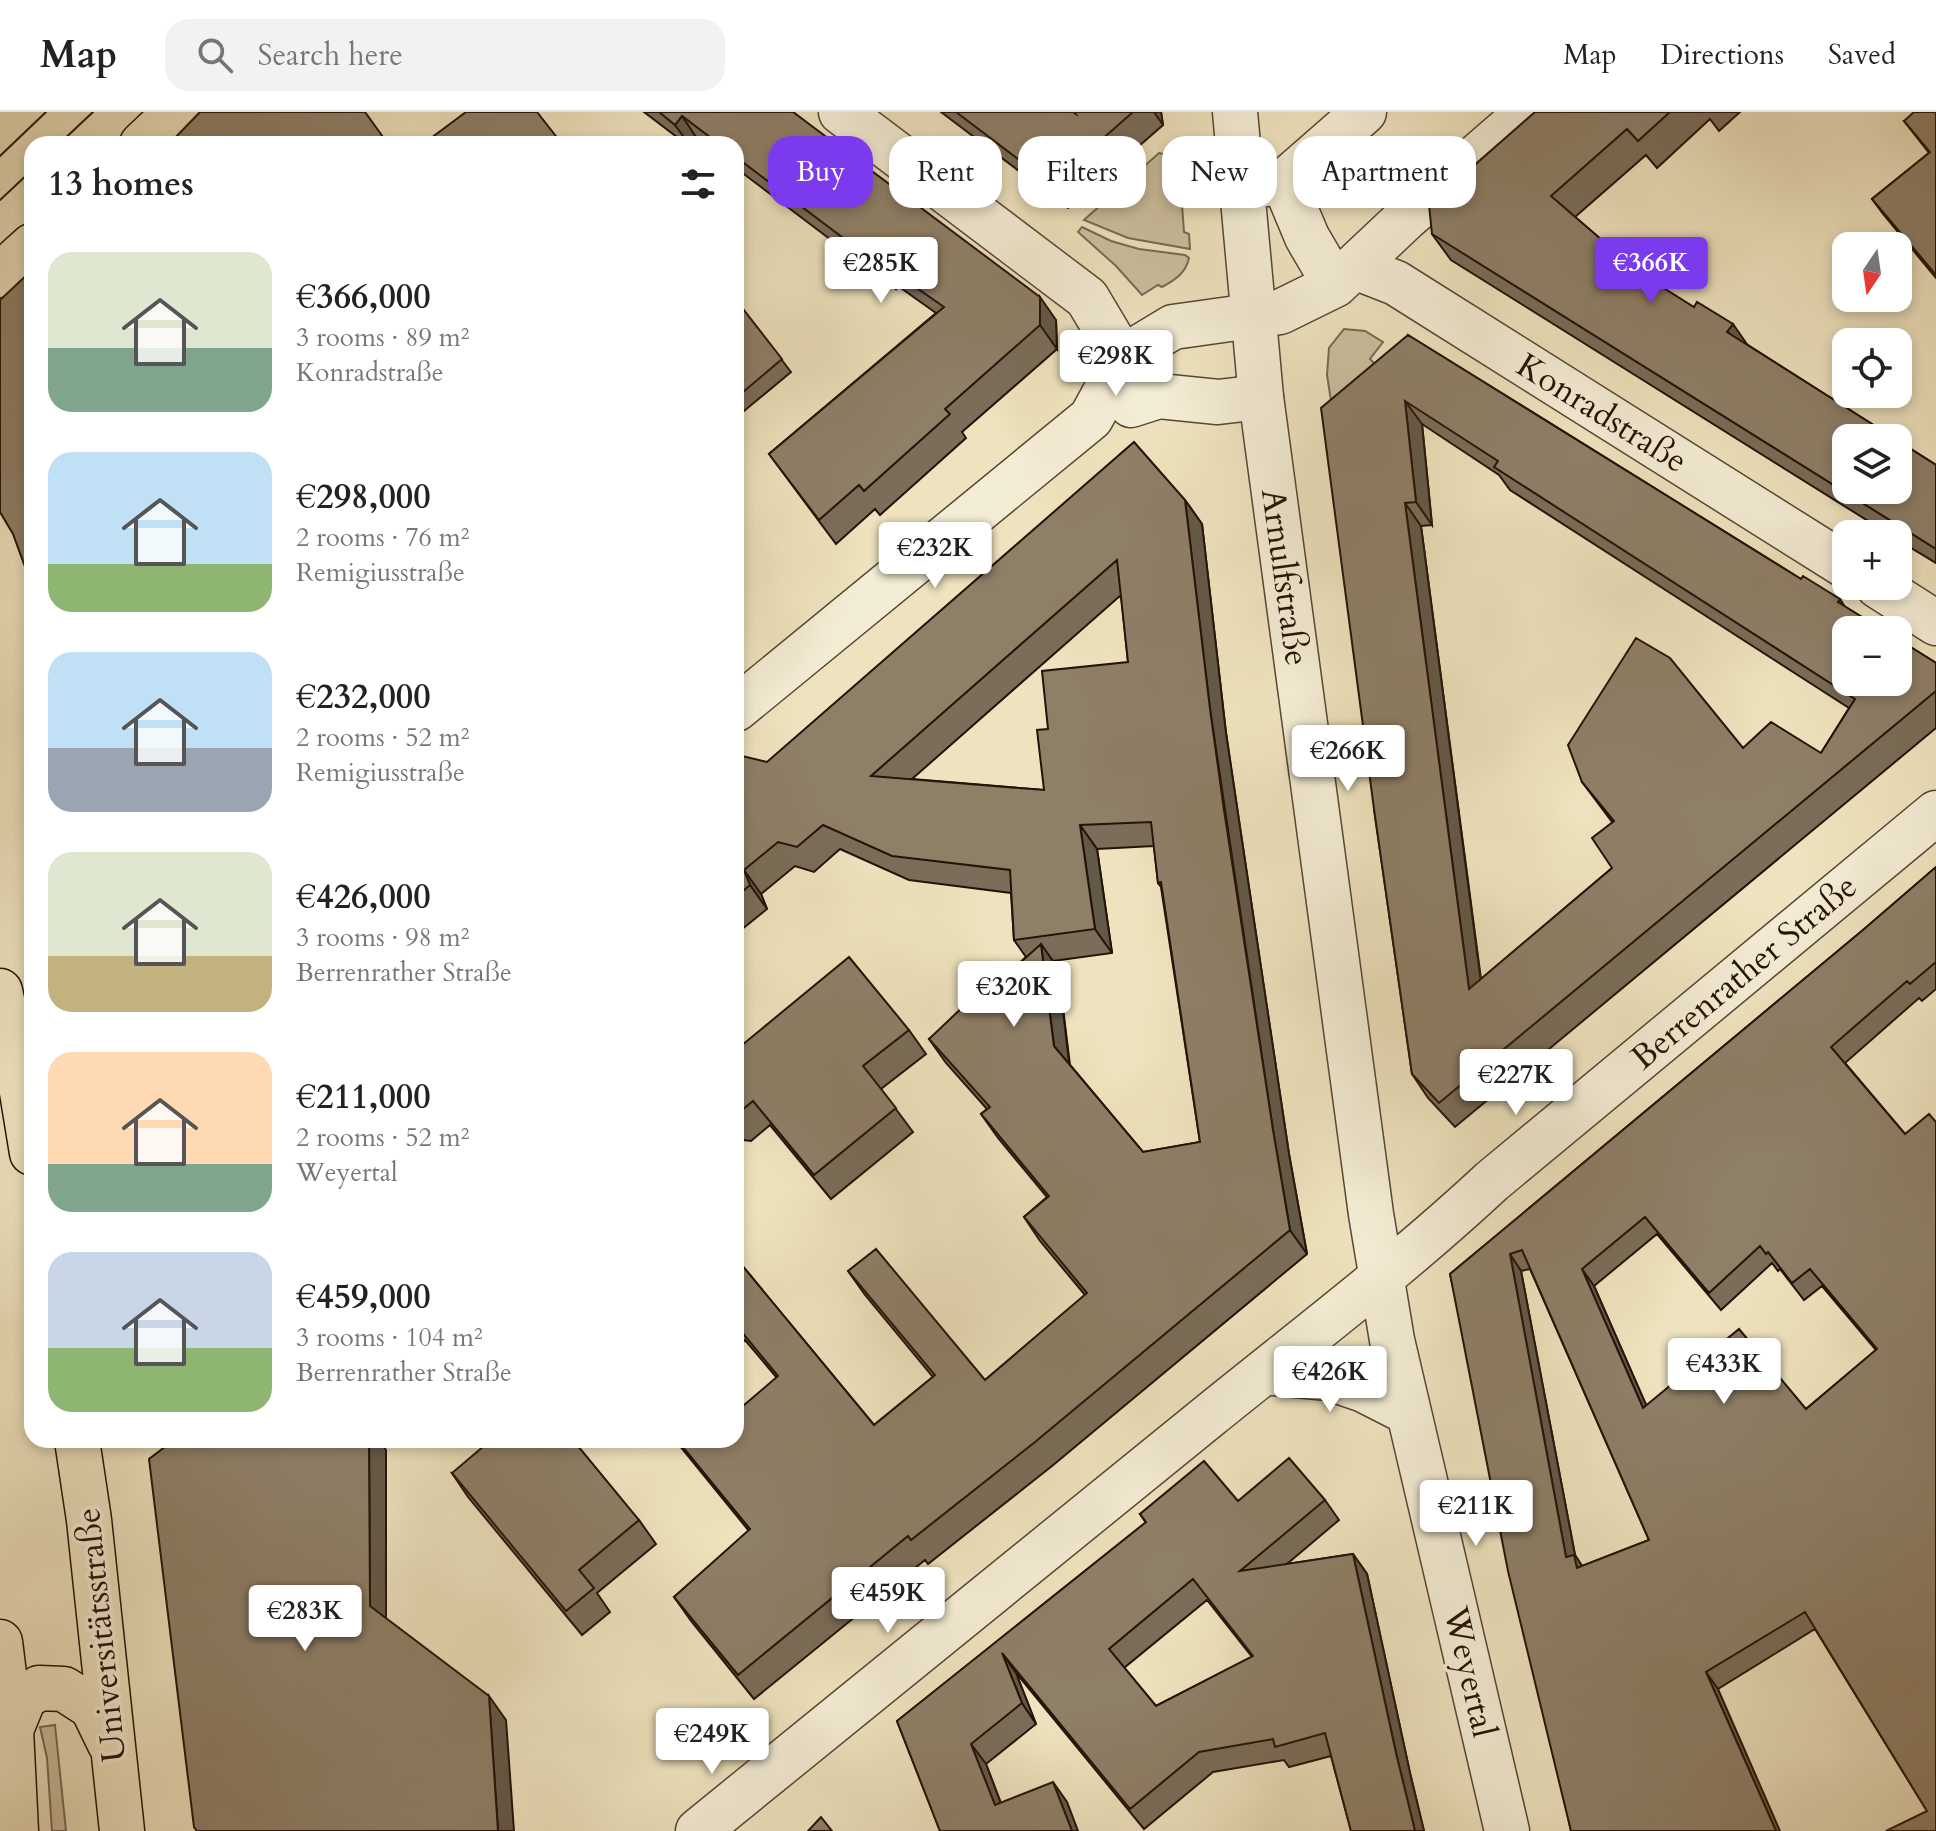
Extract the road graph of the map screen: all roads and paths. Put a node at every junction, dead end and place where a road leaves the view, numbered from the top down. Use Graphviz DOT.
graph roads {
  1 [pos="176,112"];
  2 [pos="841,112"];
  3 [pos="1235,112"];
  4 [pos="1364,112"];
  5 [pos="1528,112"];
  6 [pos="150,136"];
  7 [pos="1237,136"];
  8 [pos="1284,182"];
  9 [pos="1277,183"];
  10 [pos="1244,208"];
  11 [pos="24,253"];
  12 [pos="0,275"];
  13 [pos="1345,276"];
  14 [pos="1253,315"];
  15 [pos="1125,356"];
  16 [pos="1159,396"];
  17 [pos="1261,397"];
  18 [pos="1091,418"];
  19 [pos="1832,557"];
  20 [pos="1900,600"];
  21 [pos="1936,623"];
  22 [pos="744,702"];
  23 [pos="1936,813"];
  24 [pos="0,991"];
  25 [pos="24,1104"];
  26 [pos="1382,1279"];
  27 [pos="1264,1372"];
  28 [pos="1409,1413"];
  29 [pos="78,1448"];
  30 [pos="0,1642"];
  31 [pos="11,1730"];
  32 [pos="113,1750"];
  33 [pos="16,1831"];
  34 [pos="122,1831"];
  35 [pos="698,1831"];
  36 [pos="1507,1831"];
  1 -- 6 [label="main road"];
  2 -- 15 [label="street"];
  3 -- 7 [label="street, Arnulfstraße"];
  4 -- 8 [label="street"];
  5 -- 13 [label="street"];
  8 -- 9 [label="street"];
  8 -- 13 [label="street"];
  10 -- 14 [label="street, Arnulfstraße"];
  11 -- 12 [label="main road"];
  13 -- 14 [label="street"];
  13 -- 19 [label="street, Konradstraße"];
  14 -- 15 [label="street"];
  14 -- 17 [label="street, Arnulfstraße"];
  15 -- 16 [label="street"];
  15 -- 18 [label="street"];
  16 -- 17 [label="street"];
  16 -- 18 [label="street"];
  17 -- 26 [label="street, Arnulfstraße"];
  18 -- 22 [label="street"];
  20 -- 21 [label="street"];
  23 -- 26 [label="street, Berrenrather Straße"];
  24 -- 25 [label="main road"];
  26 -- 27 [label="street, Berrenrather Straße"];
  26 -- 28 [label="street, Weyertal"];
  27 -- 28 [label="street"];
  27 -- 35 [label="street, Berrenrather Straße"];
  28 -- 36 [label="street, Weyertal"];
  29 -- 32 [label="main road, Universitätsstraße"];
  30 -- 31 [label="main road"];
  31 -- 32 [label="main road"];
  31 -- 33 [label="main road"];
  32 -- 34 [label="main road, Universitätsstraße"];
}
